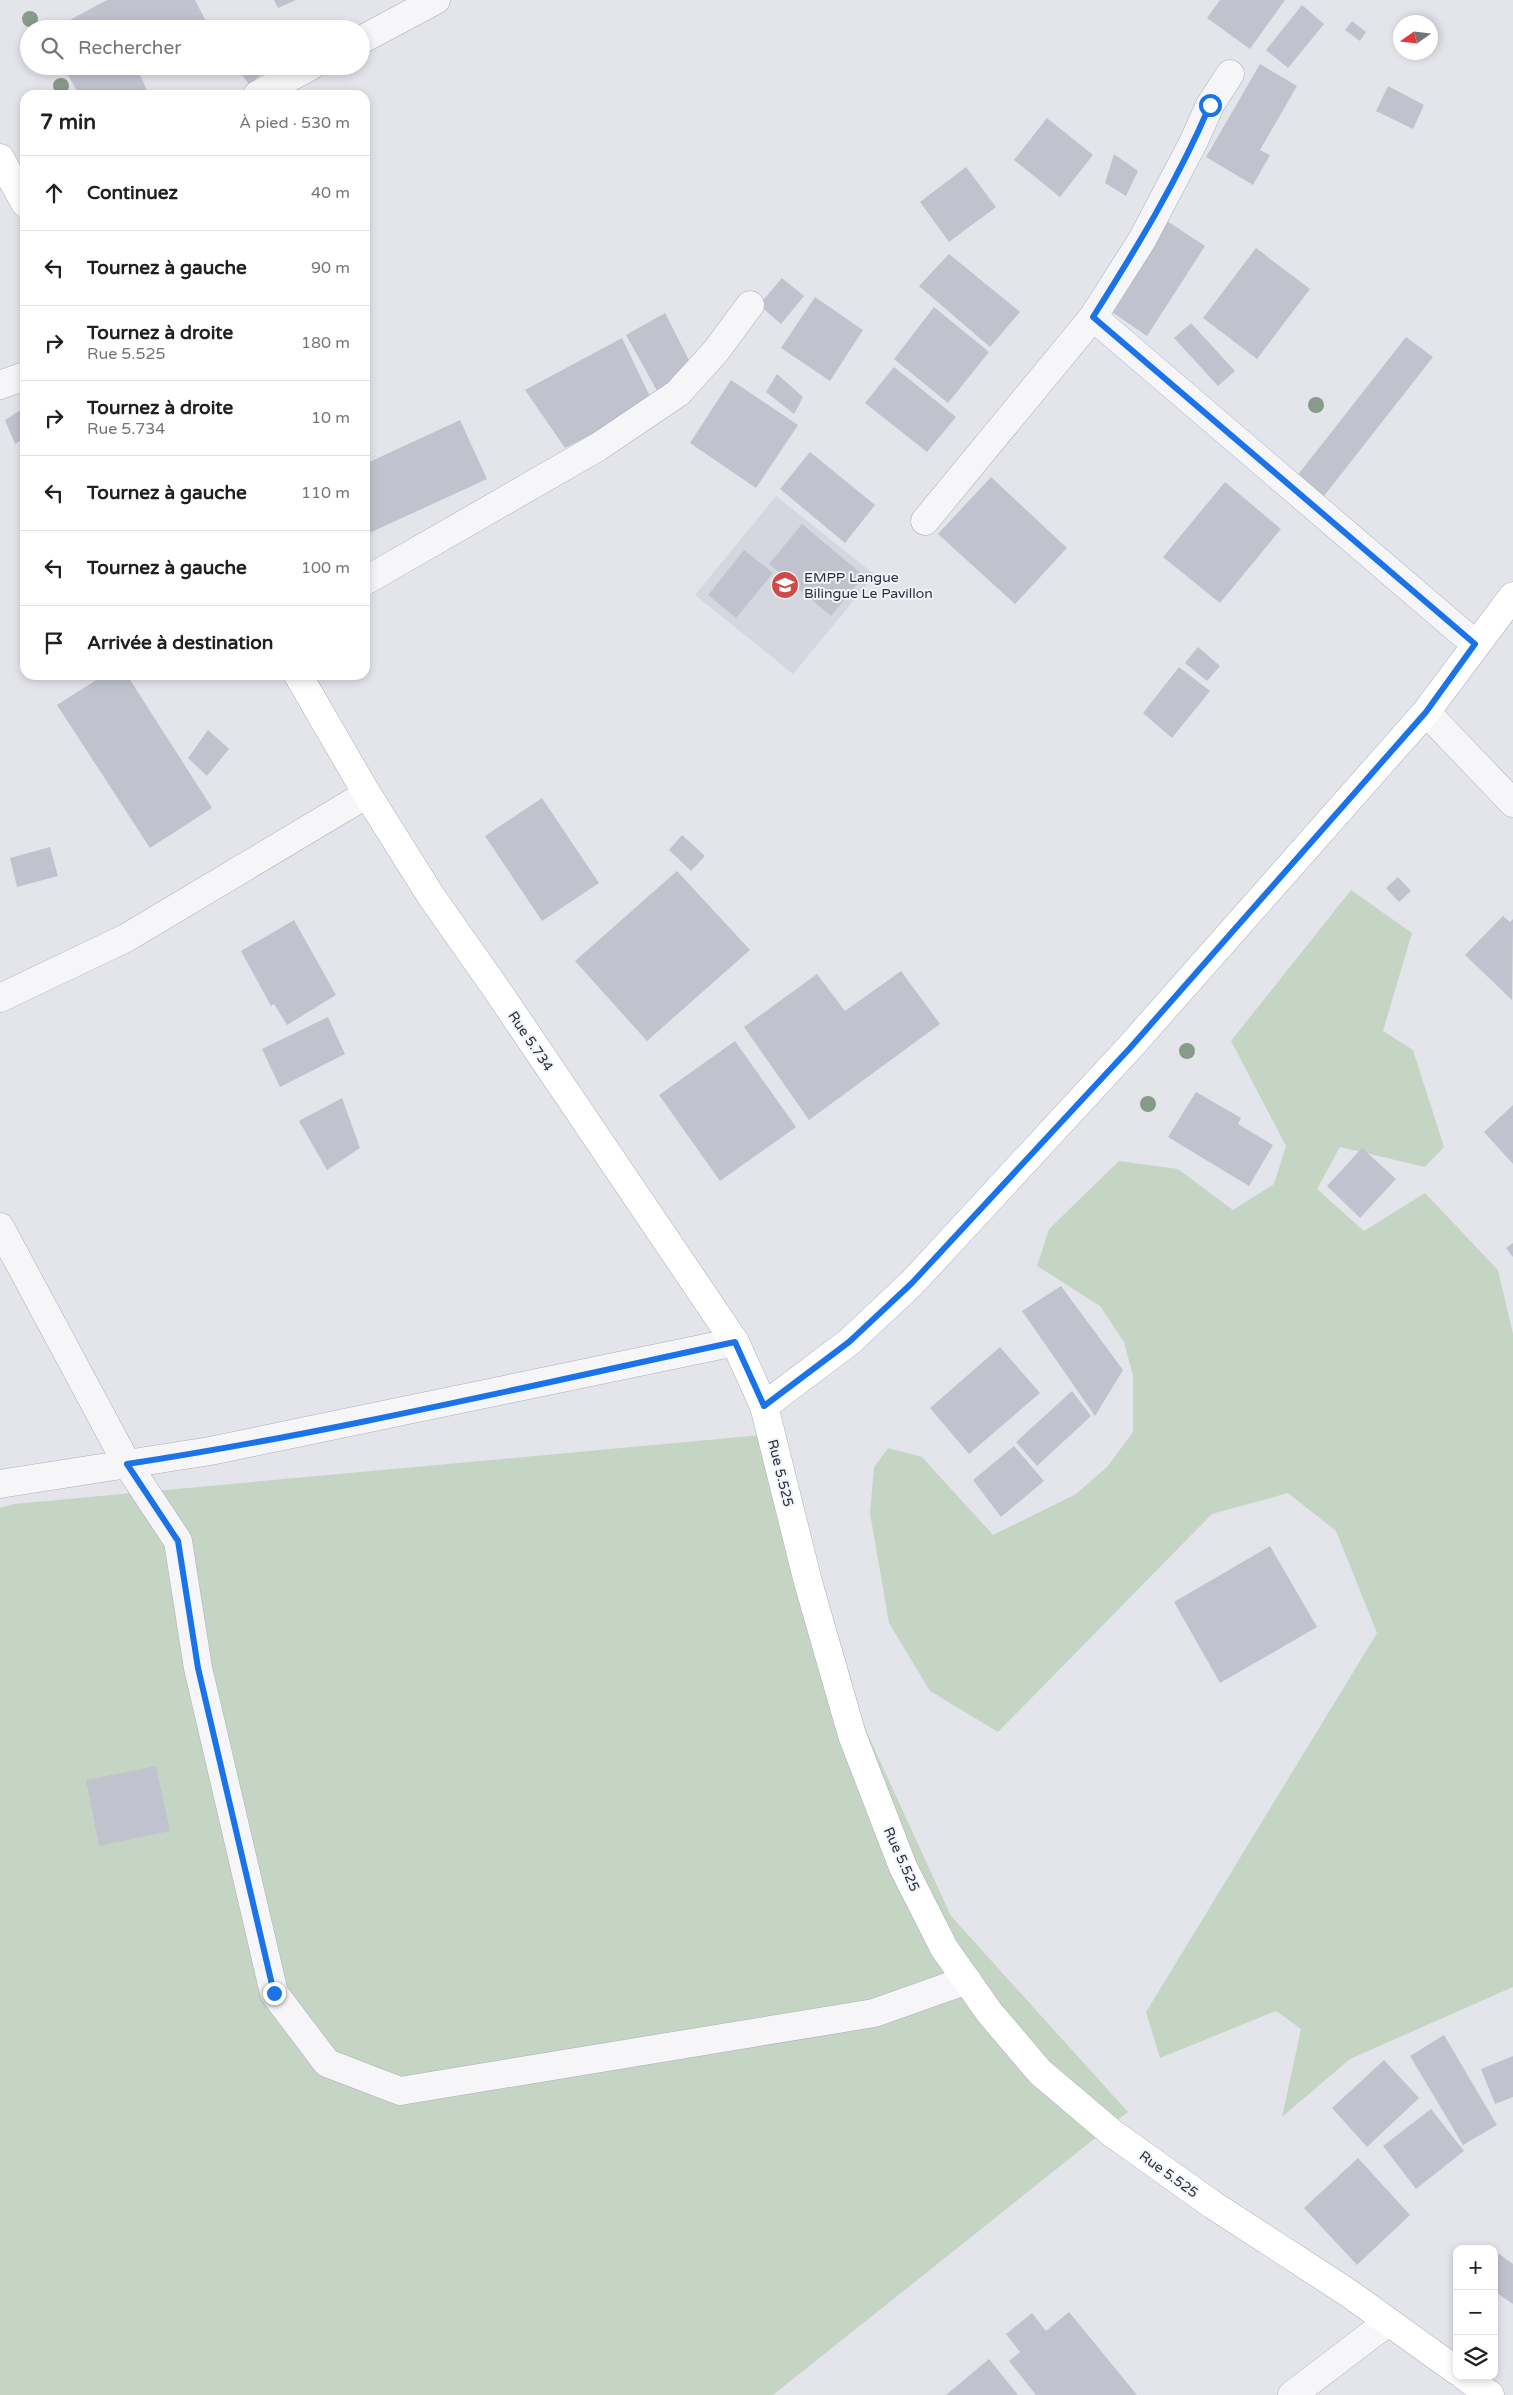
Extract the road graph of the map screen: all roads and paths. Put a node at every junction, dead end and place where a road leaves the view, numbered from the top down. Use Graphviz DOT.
graph roads {
  1 [pos="436,0"];
  2 [pos="370,35"];
  3 [pos="1230,74"];
  4 [pos="294,75"];
  5 [pos="266,90"];
  6 [pos="0,158"];
  7 [pos="20,194"];
  8 [pos="750,305"];
  9 [pos="1093,317"];
  10 [pos="20,378"];
  11 [pos="0,384"];
  12 [pos="925,521"];
  13 [pos="370,578"];
  14 [pos="1513,596"];
  15 [pos="1475,644"];
  16 [pos="301,680"];
  17 [pos="1426,712"];
  18 [pos="368,794"];
  19 [pos="1513,803"];
  20 [pos="0,998"];
  21 [pos="0,1227"];
  22 [pos="735,1342"];
  23 [pos="764,1406"];
  24 [pos="127,1464"];
  25 [pos="0,1484"];
  26 [pos="967,1980"];
  27 [pos="1388,2322"];
  28 [pos="1453,2368"];
  29 [pos="1469,2380"];
  30 [pos="1292,2395"];
  31 [pos="1490,2395"];
  1 -- 2 [label="street"];
  3 -- 9 [label="street"];
  4 -- 5 [label="street"];
  6 -- 7 [label="street"];
  8 -- 13 [label="street"];
  9 -- 12 [label="street"];
  9 -- 15 [label="street"];
  10 -- 11 [label="street"];
  14 -- 15 [label="street"];
  15 -- 17 [label="street"];
  16 -- 18 [label="street, Rue 5.734"];
  17 -- 19 [label="street"];
  17 -- 23 [label="street"];
  18 -- 20 [label="street"];
  18 -- 22 [label="street, Rue 5.734"];
  21 -- 24 [label="street"];
  22 -- 23 [label="street, Rue 5.734"];
  22 -- 24 [label="street"];
  23 -- 26 [label="street, Rue 5.525"];
  24 -- 25 [label="street"];
  24 -- 26 [label="street"];
  26 -- 27 [label="street, Rue 5.525"];
  27 -- 28 [label="street, Rue 5.525"];
  27 -- 30 [label="street"];
  29 -- 31 [label="street"];
}
